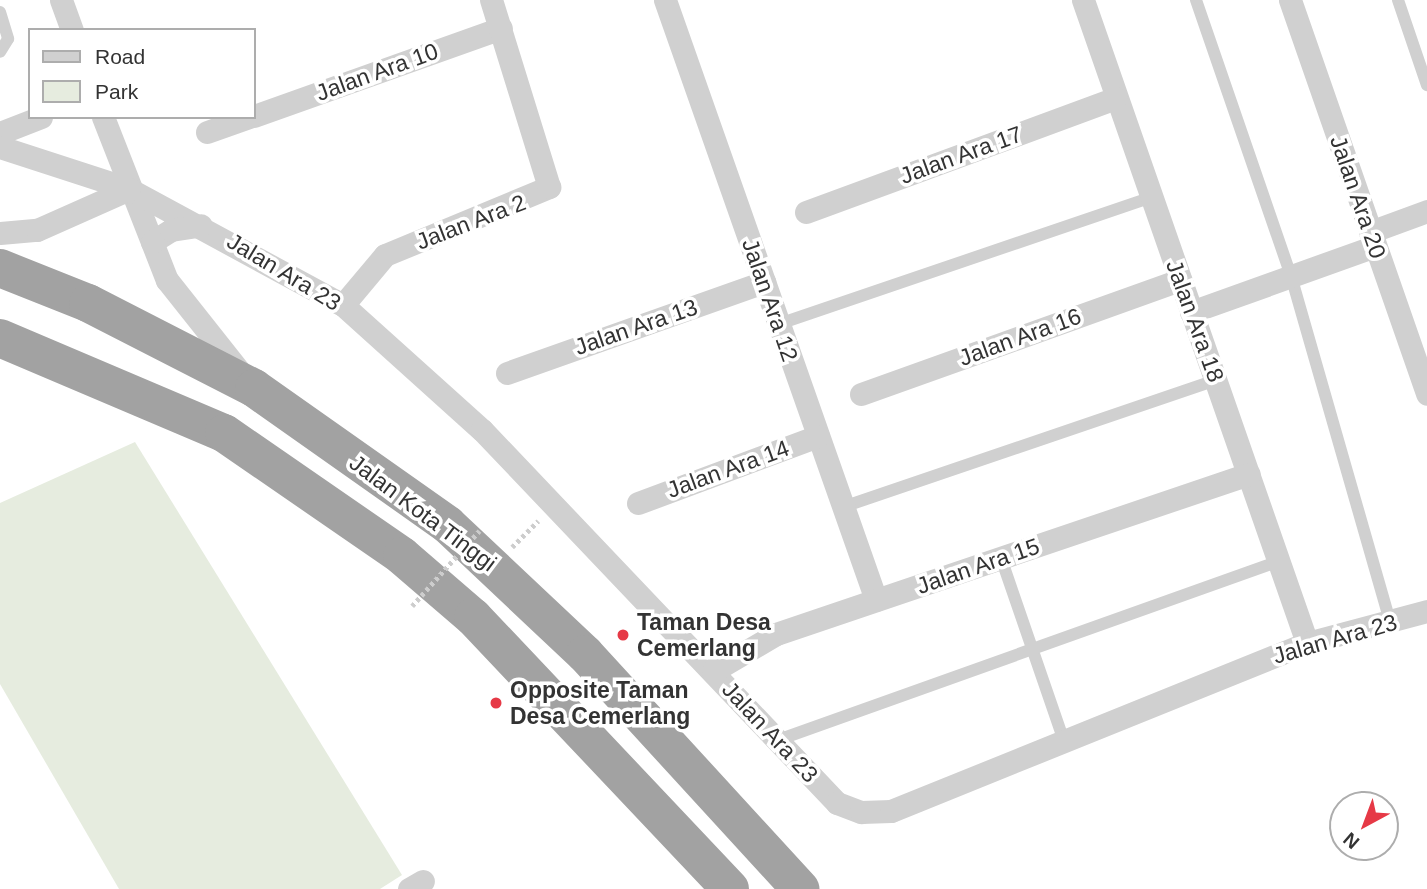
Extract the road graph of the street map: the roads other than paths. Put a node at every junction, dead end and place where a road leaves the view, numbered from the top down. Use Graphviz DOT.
graph roads {
  1 [pos="61,0"];
  2 [pos="491,0"];
  3 [pos="665,0"];
  4 [pos="1083,0"];
  5 [pos="1196,0"];
  6 [pos="1290,0"];
  7 [pos="1398,0"];
  8 [pos="0,12"];
  9 [pos="71,28"];
  10 [pos="501,28"];
  11 [pos="0,52"];
  12 [pos="1427,85"];
  13 [pos="1116,98"];
  14 [pos="256,114"];
  15 [pos="36,119"];
  16 [pos="104,119"];
  17 [pos="243,119"];
  18 [pos="207,132"];
  19 [pos="0,133"];
  20 [pos="0,147"];
  21 [pos="129,189"];
  22 [pos="1150,197"];
  23 [pos="1427,211"];
  24 [pos="806,212"];
  25 [pos="201,225"];
  26 [pos="0,233"];
  27 [pos="1372,239"];
  28 [pos="152,242"];
  29 [pos="0,268"];
  30 [pos="1291,276"];
  31 [pos="1180,280"];
  32 [pos="764,282"];
  33 [pos="343,305"];
  34 [pos="1191,312"];
  35 [pos="779,324"];
  36 [pos="0,338"];
  37 [pos="508,373"];
  38 [pos="1216,380"];
  39 [pos="254,388"];
  40 [pos="861,394"];
  41 [pos="1427,394"];
  42 [pos="818,436"];
  43 [pos="1249,474"];
  44 [pos="638,503"];
  45 [pos="843,507"];
  46 [pos="1002,558"];
  47 [pos="1279,561"];
  48 [pos="876,600"];
  49 [pos="1427,611"];
  50 [pos="1391,624"];
  51 [pos="1307,643"];
  52 [pos="1032,648"];
  53 [pos="713,671"];
  54 [pos="778,740"];
  55 [pos="1064,741"];
  56 [pos="730,889"];
  57 [pos="800,889"];
  1 -- 9 [label="street"];
  2 -- 10 [label="street, Jalan Ara 2"];
  3 -- 32 [label="street, Jalan Ara 12"];
  4 -- 13 [label="street, Jalan Ara 18"];
  5 -- 30 [label="lane"];
  6 -- 27 [label="street, Jalan Ara 20"];
  7 -- 12 [label="lane"];
  8 -- 11 [label="lane"];
  10 -- 14 [label="street, Jalan Ara 10"];
  10 -- 33 [label="street, Jalan Ara 2"];
  13 -- 22 [label="street, Jalan Ara 18"];
  13 -- 24 [label="street, Jalan Ara 17"];
  15 -- 19 [label="street"];
  16 -- 21 [label="street"];
  17 -- 18 [label="street, Jalan Ara 10"];
  20 -- 21 [label="street, Jalan Ara 23"];
  21 -- 25 [label="street, Jalan Ara 23"];
  21 -- 26 [label="street"];
  21 -- 28 [label="street"];
  22 -- 31 [label="street, Jalan Ara 18"];
  22 -- 35 [label="lane"];
  23 -- 27 [label="street"];
  25 -- 28 [label="street, Jalan Ara 23"];
  25 -- 33 [label="street, Jalan Ara 23"];
  27 -- 30 [label="street"];
  27 -- 41 [label="street, Jalan Ara 20"];
  28 -- 39 [label="street"];
  29 -- 39 [label="highway, Jalan Kota Tinggi"];
  30 -- 34 [label="street"];
  30 -- 50 [label="lane"];
  31 -- 34 [label="street, Jalan Ara 18"];
  31 -- 40 [label="street, Jalan Ara 16"];
  32 -- 35 [label="street, Jalan Ara 12"];
  32 -- 37 [label="street, Jalan Ara 13"];
  33 -- 53 [label="street, Jalan Ara 23"];
  34 -- 38 [label="street, Jalan Ara 18"];
  35 -- 42 [label="street, Jalan Ara 12"];
  36 -- 56 [label="highway, Jalan Kota Tinggi"];
  38 -- 43 [label="street, Jalan Ara 18"];
  38 -- 45 [label="lane"];
  39 -- 57 [label="highway, Jalan Kota Tinggi"];
  42 -- 44 [label="street, Jalan Ara 14"];
  42 -- 45 [label="street, Jalan Ara 12"];
  43 -- 46 [label="street, Jalan Ara 15"];
  43 -- 47 [label="street, Jalan Ara 18"];
  45 -- 48 [label="street, Jalan Ara 12"];
  46 -- 48 [label="street, Jalan Ara 15"];
  46 -- 52 [label="lane"];
  47 -- 51 [label="street, Jalan Ara 18"];
  47 -- 52 [label="lane"];
  48 -- 53 [label="street, Jalan Ara 15"];
  49 -- 50 [label="street, Jalan Ara 23"];
  50 -- 51 [label="street, Jalan Ara 23"];
  51 -- 55 [label="street, Jalan Ara 23"];
  52 -- 54 [label="lane"];
  52 -- 55 [label="lane"];
  53 -- 54 [label="street, Jalan Ara 23"];
  54 -- 55 [label="street, Jalan Ara 23"];
}
